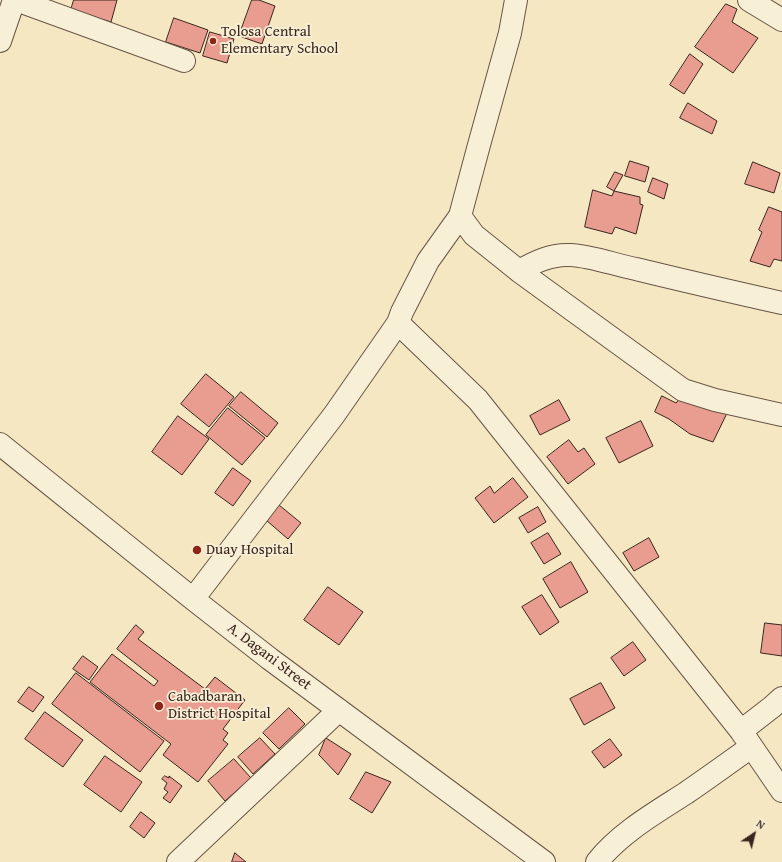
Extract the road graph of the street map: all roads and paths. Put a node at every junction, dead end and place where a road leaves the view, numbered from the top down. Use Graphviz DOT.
graph roads {
  1 [pos="15,0"];
  2 [pos="516,0"];
  3 [pos="749,0"];
  4 [pos="782,20"];
  5 [pos="0,41"];
  6 [pos="184,61"];
  7 [pos="460,216"];
  8 [pos="519,271"];
  9 [pos="782,303"];
  10 [pos="398,323"];
  11 [pos="782,415"];
  12 [pos="0,444"];
  13 [pos="193,599"];
  14 [pos="782,698"];
  15 [pos="339,710"];
  16 [pos="746,739"];
  17 [pos="782,791"];
  18 [pos="178,862"];
  19 [pos="544,862"];
  20 [pos="597,862"];
  1 -- 5 [label="street"];
  1 -- 6 [label="street"];
  2 -- 7 [label="street"];
  3 -- 4 [label="street"];
  7 -- 8 [label="street"];
  7 -- 10 [label="street"];
  8 -- 9 [label="street"];
  8 -- 11 [label="street"];
  10 -- 13 [label="street"];
  10 -- 16 [label="street"];
  12 -- 13 [label="street, A. Dagani Street"];
  13 -- 15 [label="street, A. Dagani Street"];
  14 -- 16 [label="street"];
  15 -- 18 [label="street"];
  15 -- 19 [label="street, A. Dagani Street"];
  16 -- 17 [label="street"];
  16 -- 20 [label="street"];
}
